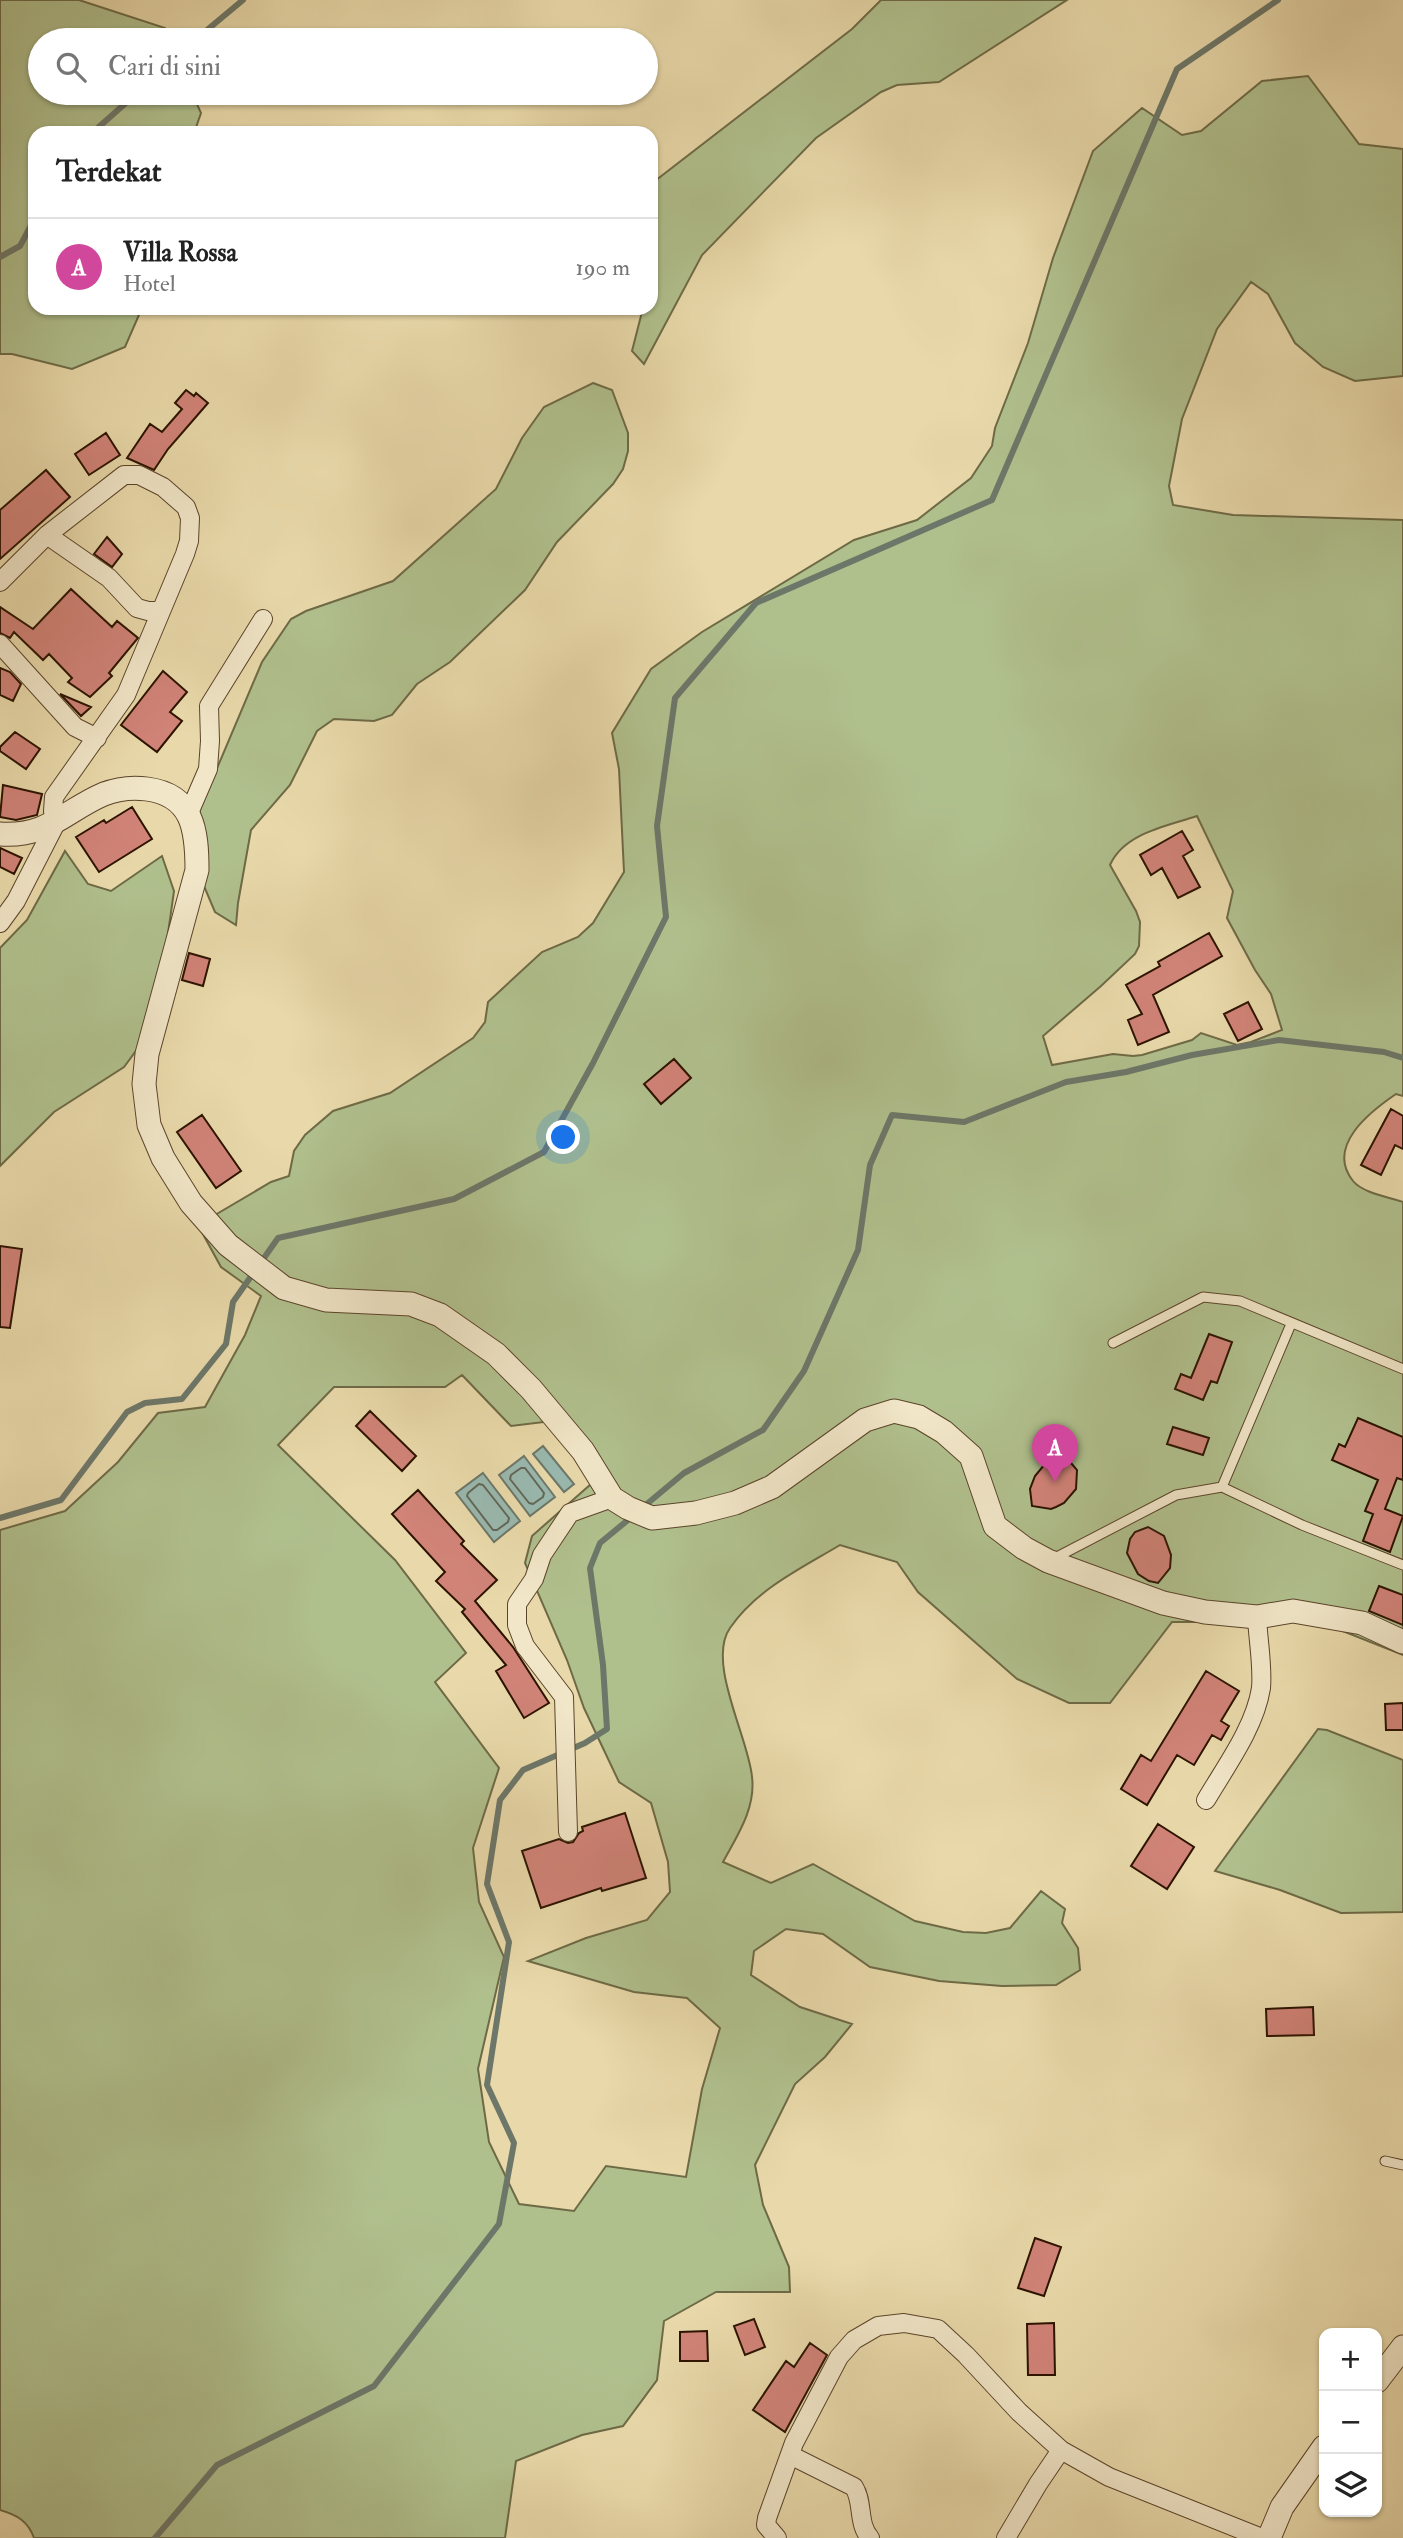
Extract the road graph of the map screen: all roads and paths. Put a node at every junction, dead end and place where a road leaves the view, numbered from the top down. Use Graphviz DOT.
graph roads {
  1 [pos="47,535"];
  2 [pos="0,582"];
  3 [pos="161,611"];
  4 [pos="263,620"];
  5 [pos="0,644"];
  6 [pos="97,738"];
  7 [pos="189,813"];
  8 [pos="56,823"];
  9 [pos="0,834"];
  10 [pos="0,923"];
  11 [pos="1291,1324"];
  12 [pos="1113,1343"];
  13 [pos="1403,1369"];
  14 [pos="1222,1487"];
  15 [pos="620,1503"];
  16 [pos="1048,1562"];
  17 [pos="1403,1565"];
  18 [pos="1257,1617"];
  19 [pos="1403,1642"];
  20 [pos="1206,1800"];
  21 [pos="568,1832"];
  22 [pos="1385,2161"];
  23 [pos="1403,2165"];
  24 [pos="1403,2347"];
  25 [pos="1382,2374"];
  26 [pos="1061,2450"];
  27 [pos="1319,2454"];
  28 [pos="790,2455"];
  29 [pos="777,2538"];
  30 [pos="870,2538"];
  31 [pos="1006,2538"];
  32 [pos="1262,2538"];
  33 [pos="1269,2538"];
  1 -- 2 [label="street"];
  1 -- 3 [label="street"];
  1 -- 3 [label="street"];
  3 -- 6 [label="street"];
  4 -- 7 [label="street"];
  5 -- 6 [label="street"];
  6 -- 8 [label="street"];
  7 -- 8 [label="street"];
  7 -- 15 [label="street"];
  8 -- 9 [label="street"];
  8 -- 10 [label="street"];
  11 -- 12 [label="lane"];
  11 -- 13 [label="lane"];
  11 -- 14 [label="lane"];
  14 -- 16 [label="lane"];
  14 -- 17 [label="lane"];
  15 -- 16 [label="street"];
  15 -- 21 [label="street"];
  16 -- 18 [label="street"];
  18 -- 19 [label="street"];
  18 -- 20 [label="street"];
  22 -- 23 [label="lane"];
  24 -- 25 [label="street"];
  26 -- 28 [label="street"];
  26 -- 31 [label="street"];
  26 -- 32 [label="street"];
  27 -- 33 [label="street"];
  28 -- 29 [label="street"];
  28 -- 30 [label="street"];
}
